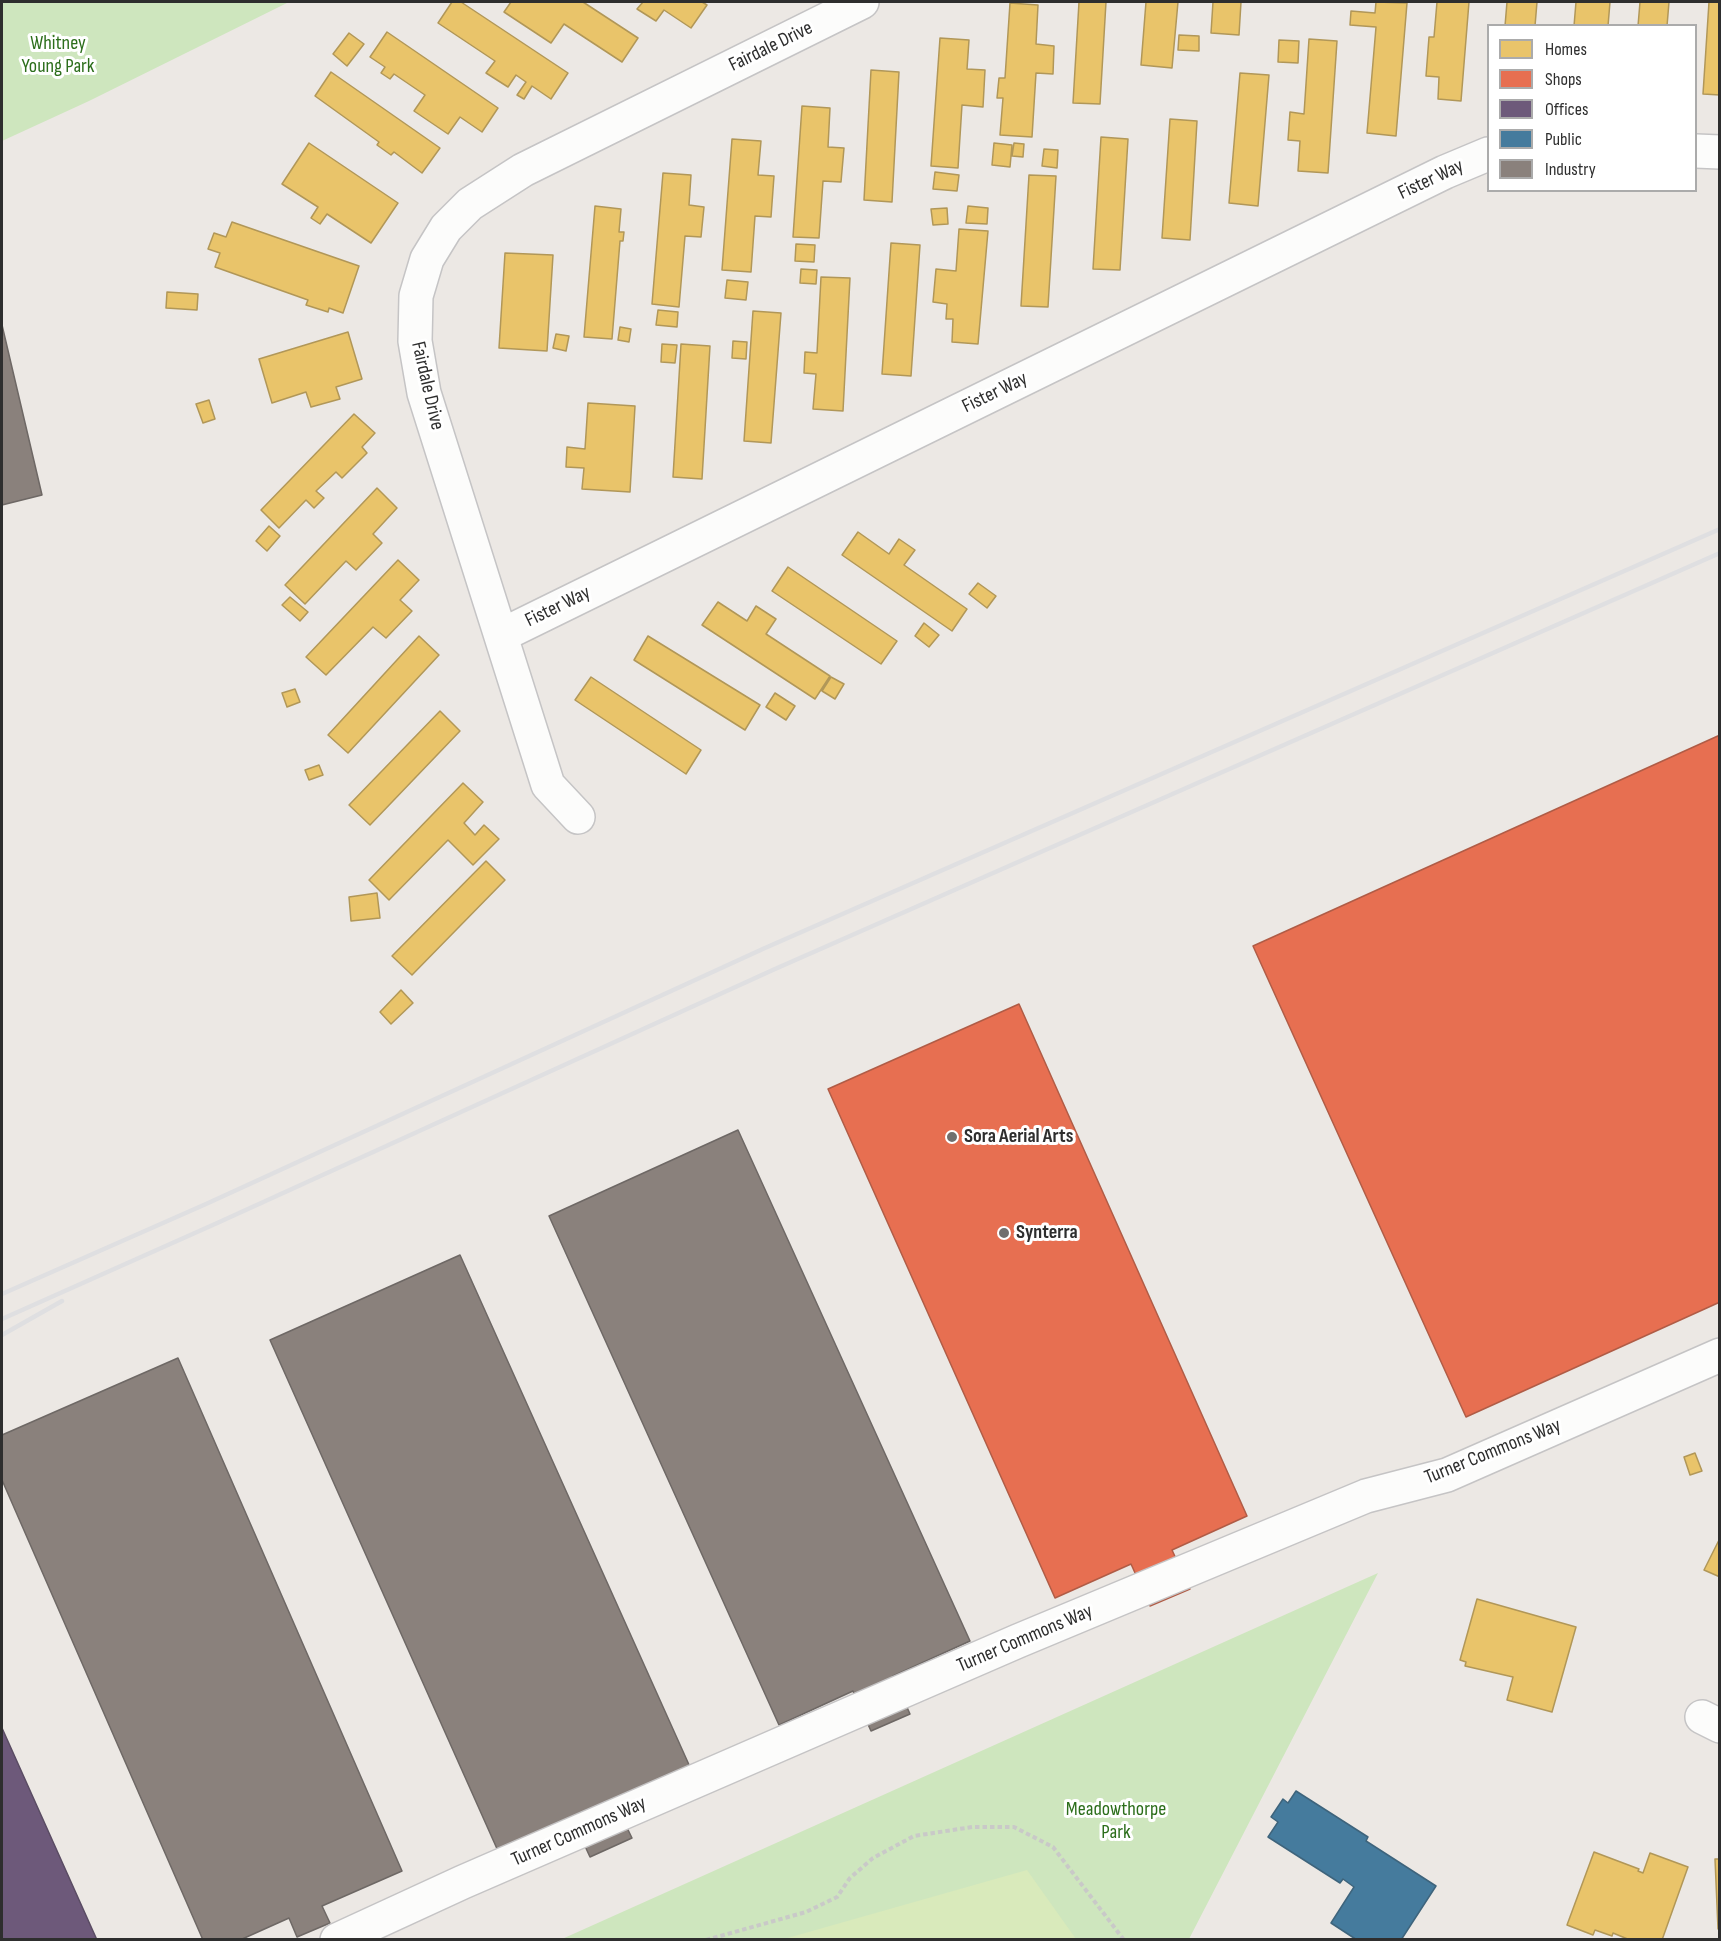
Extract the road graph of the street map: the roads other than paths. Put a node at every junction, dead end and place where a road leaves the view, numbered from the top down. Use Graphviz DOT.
graph roads {
  1 [pos="862,2"];
  2 [pos="1697,151"];
  3 [pos="1719,152"];
  4 [pos="1487,154"];
  5 [pos="502,635"];
  6 [pos="578,817"];
  7 [pos="1719,1356"];
  8 [pos="337,1940"];
  1 -- 5 [label="street, Fairdale Drive"];
  2 -- 3 [label="street"];
  4 -- 5 [label="street, Fister Way"];
  5 -- 6 [label="street, Fairdale Drive"];
  7 -- 8 [label="street, Turner Commons Way"];
}
